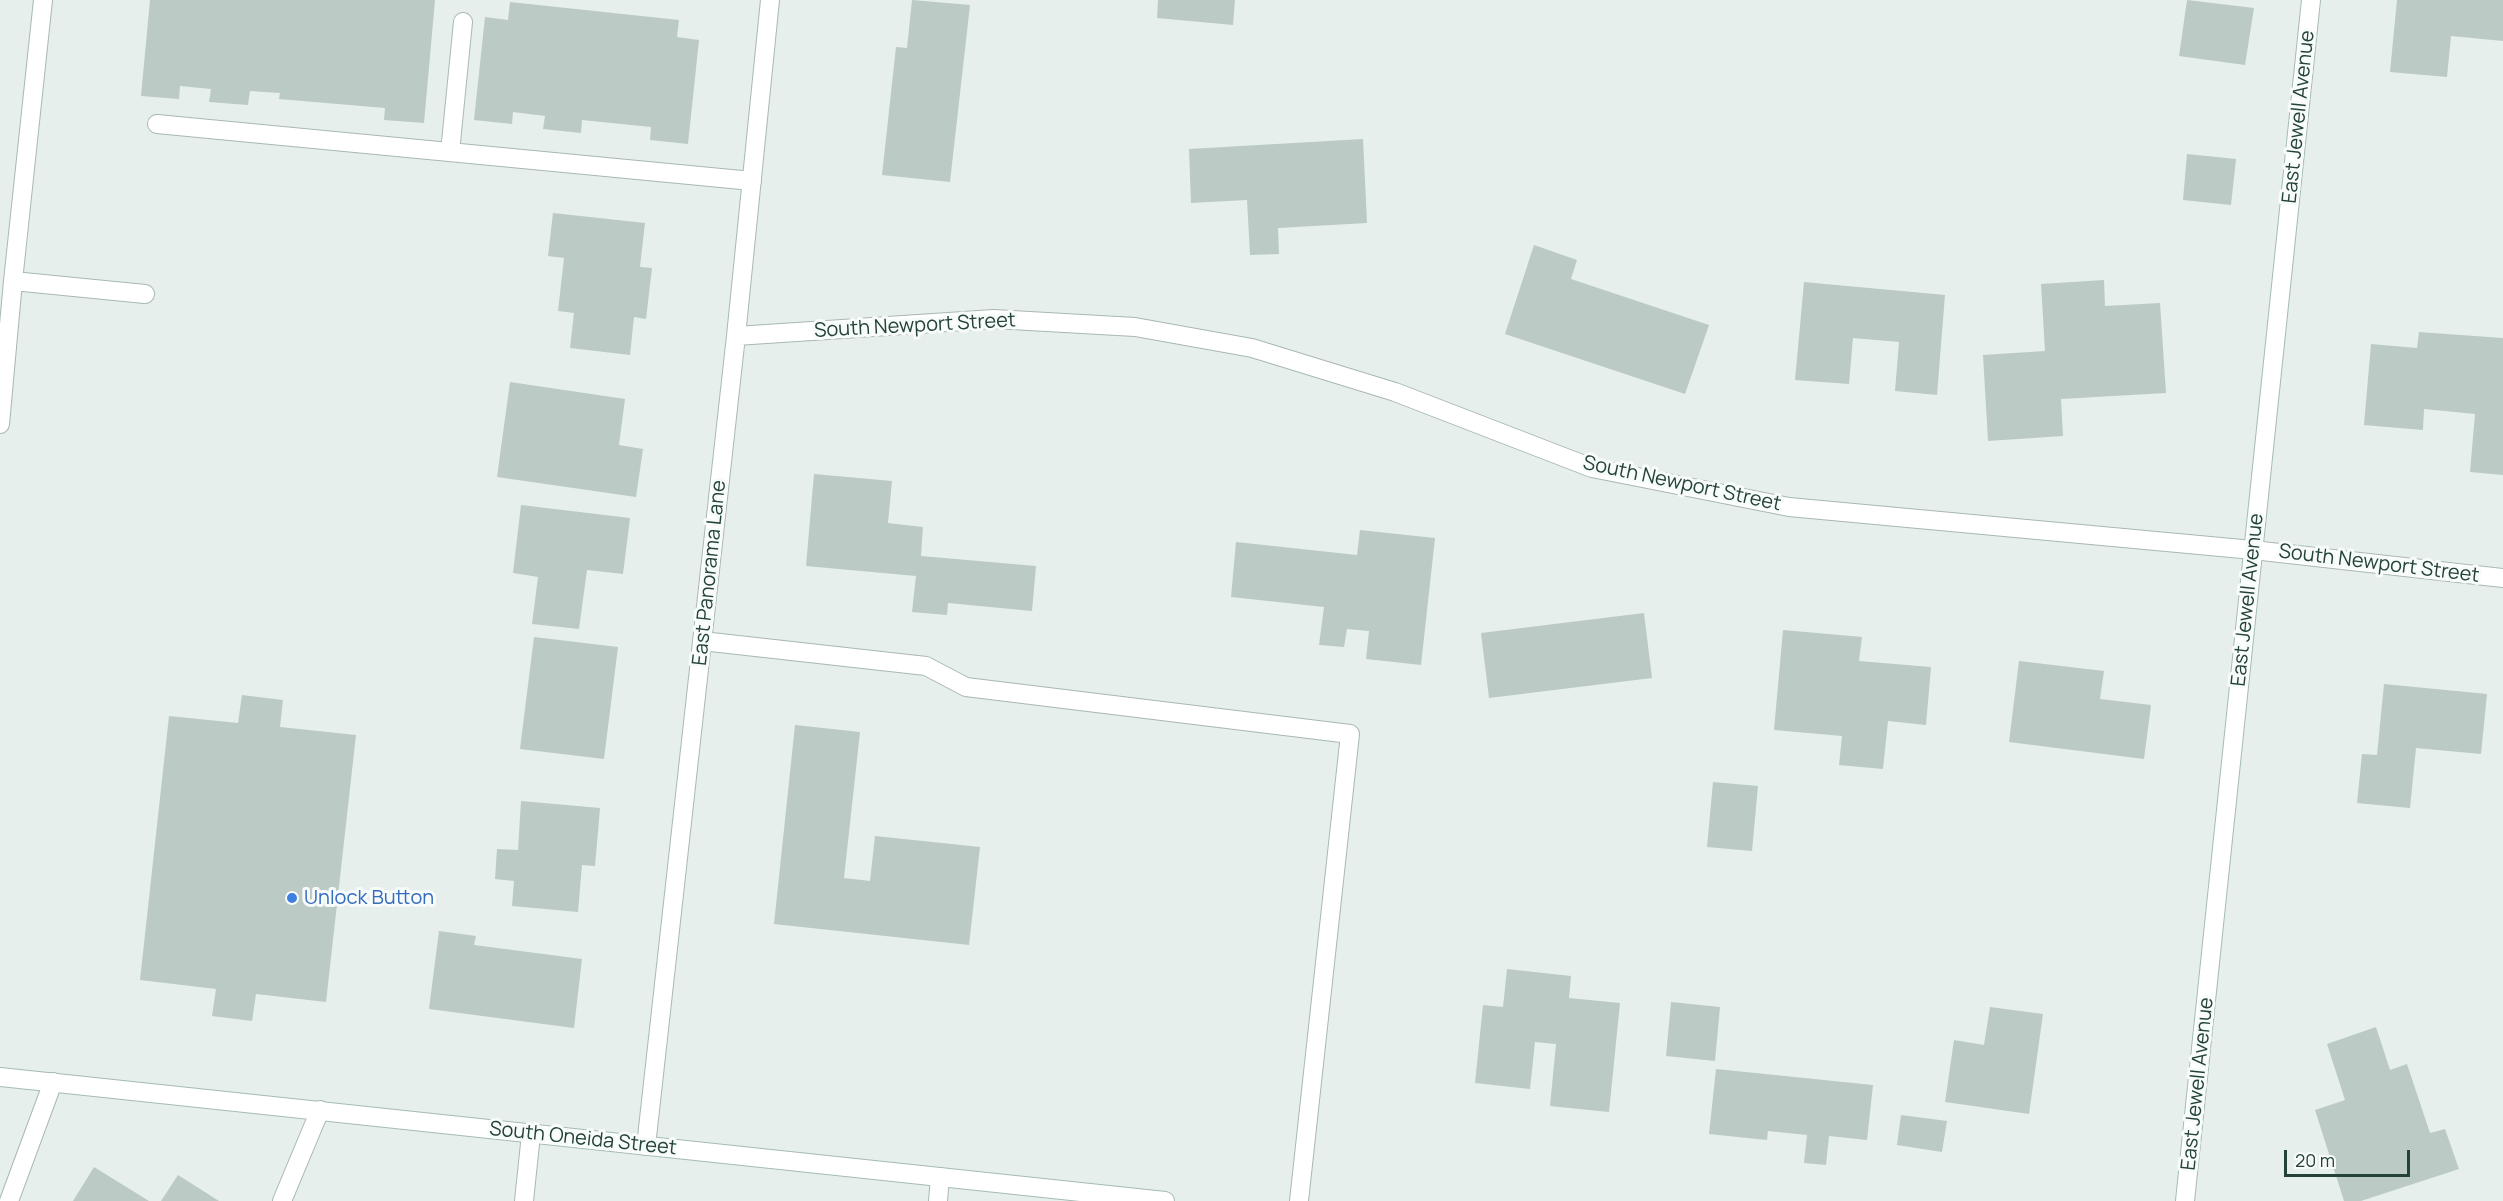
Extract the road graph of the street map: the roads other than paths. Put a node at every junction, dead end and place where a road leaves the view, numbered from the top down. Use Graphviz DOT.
graph roads {
  1 [pos="43,0"];
  2 [pos="770,0"];
  3 [pos="2312,0"];
  4 [pos="463,22"];
  5 [pos="157,124"];
  6 [pos="450,152"];
  7 [pos="752,181"];
  8 [pos="13,281"];
  9 [pos="145,294"];
  10 [pos="736,336"];
  11 [pos="0,424"];
  12 [pos="2253,550"];
  13 [pos="2503,578"];
  14 [pos="702,641"];
  15 [pos="0,1077"];
  16 [pos="53,1082"];
  17 [pos="320,1110"];
  18 [pos="531,1134"];
  19 [pos="646,1146"];
  20 [pos="940,1177"];
  21 [pos="9,1201"];
  22 [pos="282,1201"];
  23 [pos="524,1201"];
  24 [pos="938,1201"];
  25 [pos="1165,1201"];
  26 [pos="1299,1201"];
  27 [pos="2185,1201"];
  1 -- 8 [label="street"];
  2 -- 7 [label="street, East Panorama Lane"];
  3 -- 12 [label="street, East Jewell Avenue"];
  4 -- 6 [label="street"];
  5 -- 6 [label="street"];
  6 -- 7 [label="street"];
  7 -- 10 [label="street, East Panorama Lane"];
  8 -- 9 [label="street"];
  8 -- 11 [label="street"];
  10 -- 12 [label="street, South Newport Street"];
  10 -- 14 [label="street, East Panorama Lane"];
  12 -- 13 [label="street, South Newport Street"];
  12 -- 27 [label="street, East Jewell Avenue"];
  14 -- 19 [label="street, East Panorama Lane"];
  14 -- 26 [label="street"];
  15 -- 16 [label="street, South Oneida Street"];
  16 -- 17 [label="street, South Oneida Street"];
  16 -- 21 [label="street"];
  17 -- 18 [label="street, South Oneida Street"];
  17 -- 22 [label="street"];
  18 -- 19 [label="street, South Oneida Street"];
  18 -- 23 [label="street"];
  19 -- 20 [label="street, South Oneida Street"];
  20 -- 24 [label="street"];
  20 -- 25 [label="street, South Oneida Street"];
}
